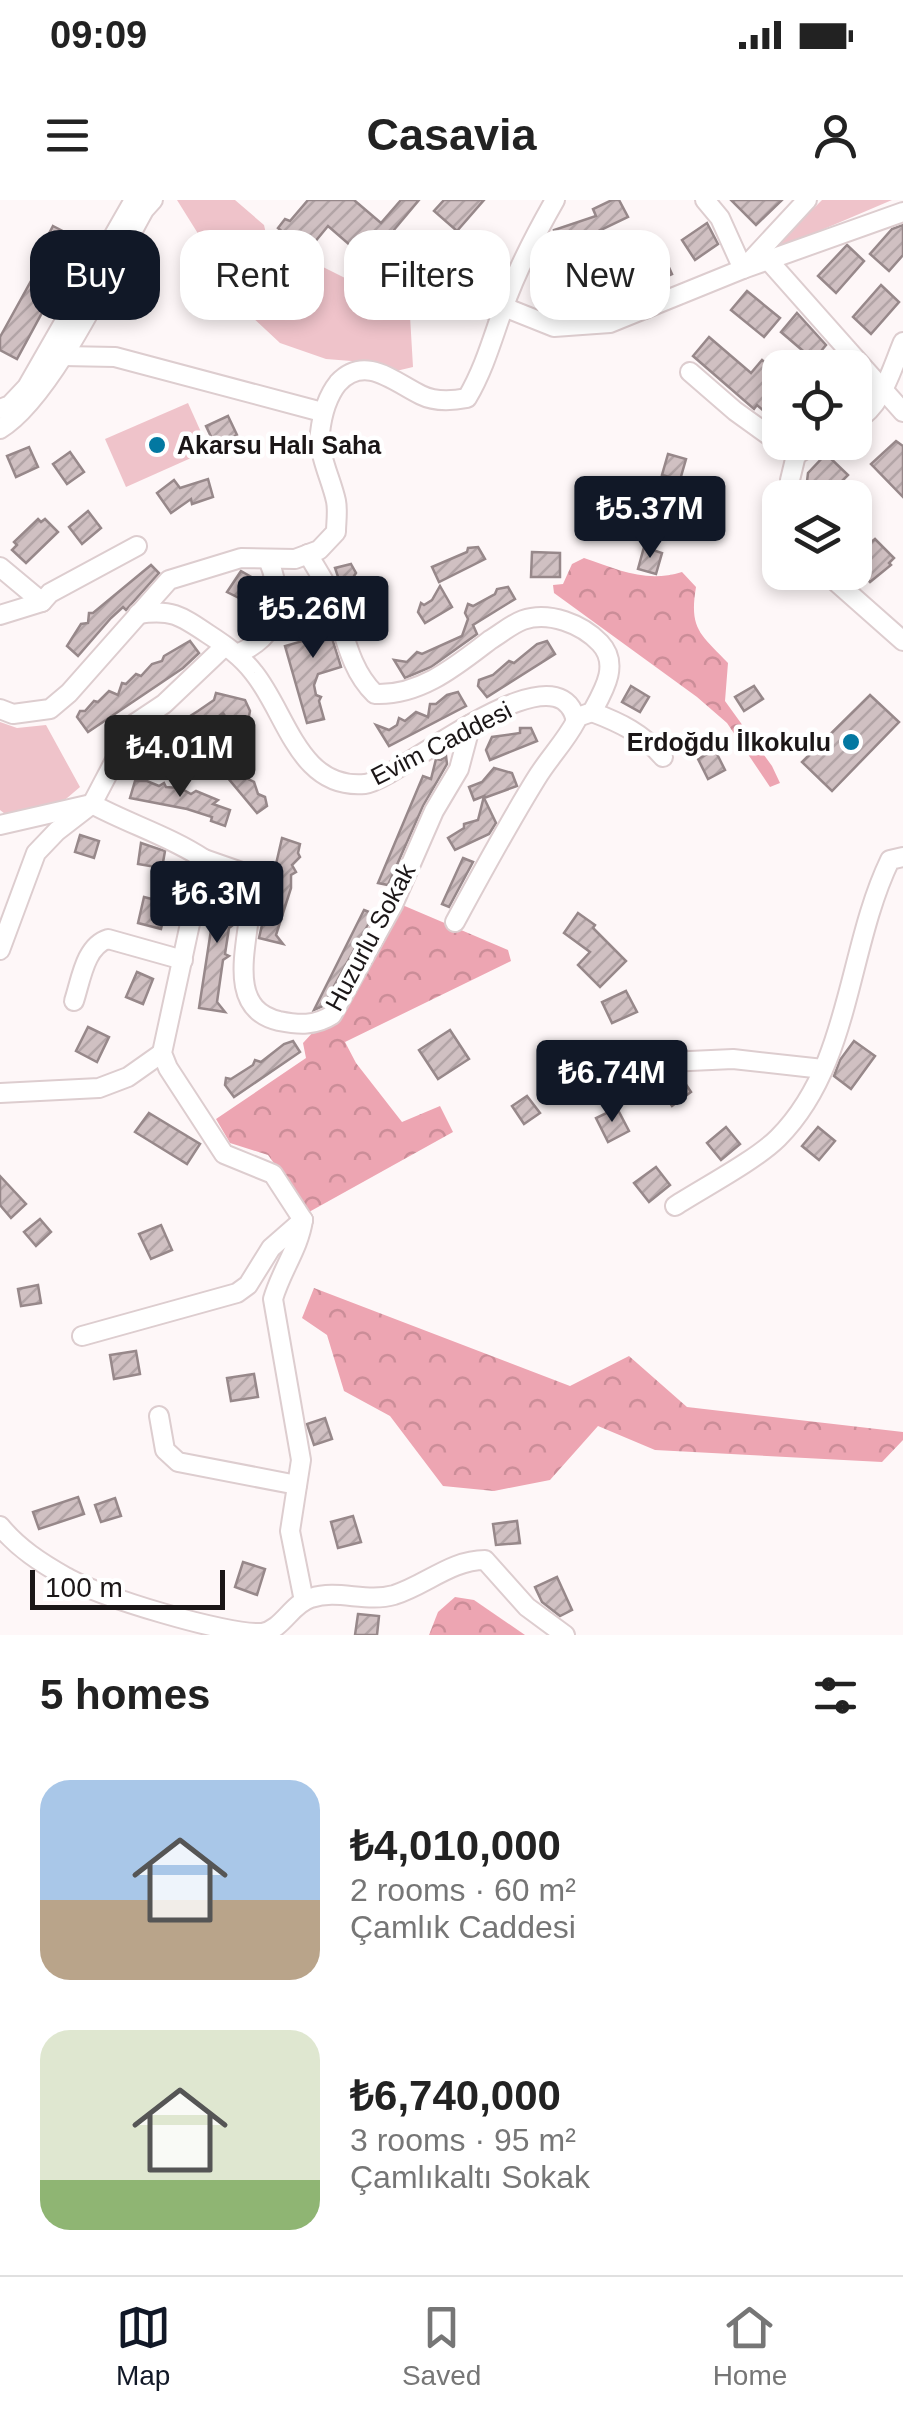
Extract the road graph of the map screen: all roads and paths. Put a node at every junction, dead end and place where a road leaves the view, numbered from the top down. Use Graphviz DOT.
graph roads {
  1 [pos="134,200"];
  2 [pos="153,200"];
  3 [pos="554,200"];
  4 [pos="706,200"];
  5 [pos="807,200"];
  6 [pos="903,212"];
  7 [pos="768,260"];
  8 [pos="743,269"];
  9 [pos="510,292"];
  10 [pos="510,309"];
  11 [pos="499,320"];
  12 [pos="903,342"];
  13 [pos="63,356"];
  14 [pos="690,372"];
  15 [pos="883,390"];
  16 [pos="872,405"];
  17 [pos="0,409"];
  18 [pos="322,412"];
  19 [pos="903,412"];
  20 [pos="0,429"];
  21 [pos="762,431"];
  22 [pos="136,546"];
  23 [pos="308,554"];
  24 [pos="268,559"];
  25 [pos="0,567"];
  26 [pos="846,590"];
  27 [pos="42,602"];
  28 [pos="4,608"];
  29 [pos="137,614"];
  30 [pos="903,640"];
  31 [pos="231,650"];
  32 [pos="0,709"];
  33 [pos="583,715"];
  34 [pos="471,724"];
  35 [pos="663,756"];
  36 [pos="92,804"];
  37 [pos="0,825"];
  38 [pos="903,856"];
  39 [pos="204,859"];
  40 [pos="455,922"];
  41 [pos="0,950"];
  42 [pos="183,960"];
  43 [pos="74,1000"];
  44 [pos="162,1053"];
  45 [pos="823,1069"];
  46 [pos="586,1071"];
  47 [pos="0,1093"];
  48 [pos="675,1206"];
  49 [pos="303,1220"];
  50 [pos="82,1336"];
  51 [pos="159,1416"];
  52 [pos="297,1485"];
  53 [pos="0,1526"];
  54 [pos="304,1601"];
  55 [pos="565,1635"];
  1 -- 17 [label="street"];
  2 -- 13 [label="street"];
  3 -- 9 [label="street"];
  4 -- 8 [label="street"];
  5 -- 8 [label="street"];
  6 -- 7 [label="street"];
  7 -- 8 [label="street"];
  7 -- 15 [label="street"];
  8 -- 10 [label="street"];
  11 -- 18 [label="street"];
  12 -- 15 [label="street"];
  13 -- 18 [label="street"];
  13 -- 20 [label="street"];
  14 -- 21 [label="street"];
  15 -- 16 [label="street"];
  15 -- 19 [label="street"];
  18 -- 23 [label="street"];
  22 -- 27 [label="street"];
  23 -- 24 [label="street"];
  23 -- 33 [label="street"];
  24 -- 29 [label="street"];
  24 -- 31 [label="street"];
  25 -- 27 [label="street"];
  26 -- 30 [label="street"];
  27 -- 28 [label="street"];
  29 -- 31 [label="street, Evim Caddesi"];
  29 -- 32 [label="street"];
  31 -- 34 [label="street, Evim Caddesi"];
  31 -- 36 [label="street"];
  33 -- 34 [label="street, Evim Caddesi"];
  33 -- 35 [label="street"];
  33 -- 40 [label="street"];
  34 -- 39 [label="street, Huzurlu Sokak"];
  36 -- 37 [label="street"];
  36 -- 39 [label="street"];
  36 -- 41 [label="street"];
  38 -- 45 [label="street"];
  39 -- 42 [label="street"];
  42 -- 43 [label="street"];
  42 -- 44 [label="street"];
  44 -- 47 [label="street"];
  44 -- 49 [label="street"];
  45 -- 46 [label="street"];
  45 -- 48 [label="street"];
  49 -- 50 [label="street"];
  49 -- 52 [label="street"];
  51 -- 52 [label="street"];
  52 -- 54 [label="street"];
  53 -- 54 [label="street"];
  54 -- 55 [label="street"];
}
